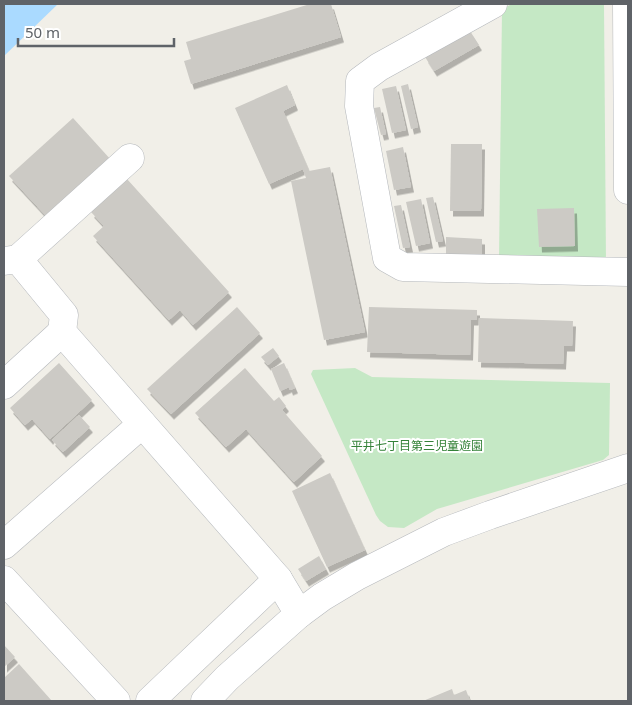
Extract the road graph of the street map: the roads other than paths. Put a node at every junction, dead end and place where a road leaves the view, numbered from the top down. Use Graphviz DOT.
graph roads {
  1 [pos="492,4"];
  2 [pos="627,4"];
  3 [pos="130,158"];
  4 [pos="628,190"];
  5 [pos="11,260"];
  6 [pos="628,272"];
  7 [pos="62,332"];
  8 [pos="4,385"];
  9 [pos="142,424"];
  10 [pos="628,468"];
  11 [pos="4,545"];
  12 [pos="278,579"];
  13 [pos="4,580"];
  14 [pos="299,614"];
  15 [pos="116,701"];
  16 [pos="150,701"];
  17 [pos="204,701"];
  1 -- 6 [label="street"];
  2 -- 4 [label="street"];
  3 -- 5 [label="street"];
  5 -- 7 [label="street"];
  7 -- 8 [label="street"];
  7 -- 9 [label="street"];
  9 -- 11 [label="street"];
  9 -- 12 [label="street"];
  10 -- 14 [label="street"];
  12 -- 14 [label="street"];
  12 -- 16 [label="street"];
  13 -- 15 [label="street"];
  14 -- 17 [label="street"];
}
